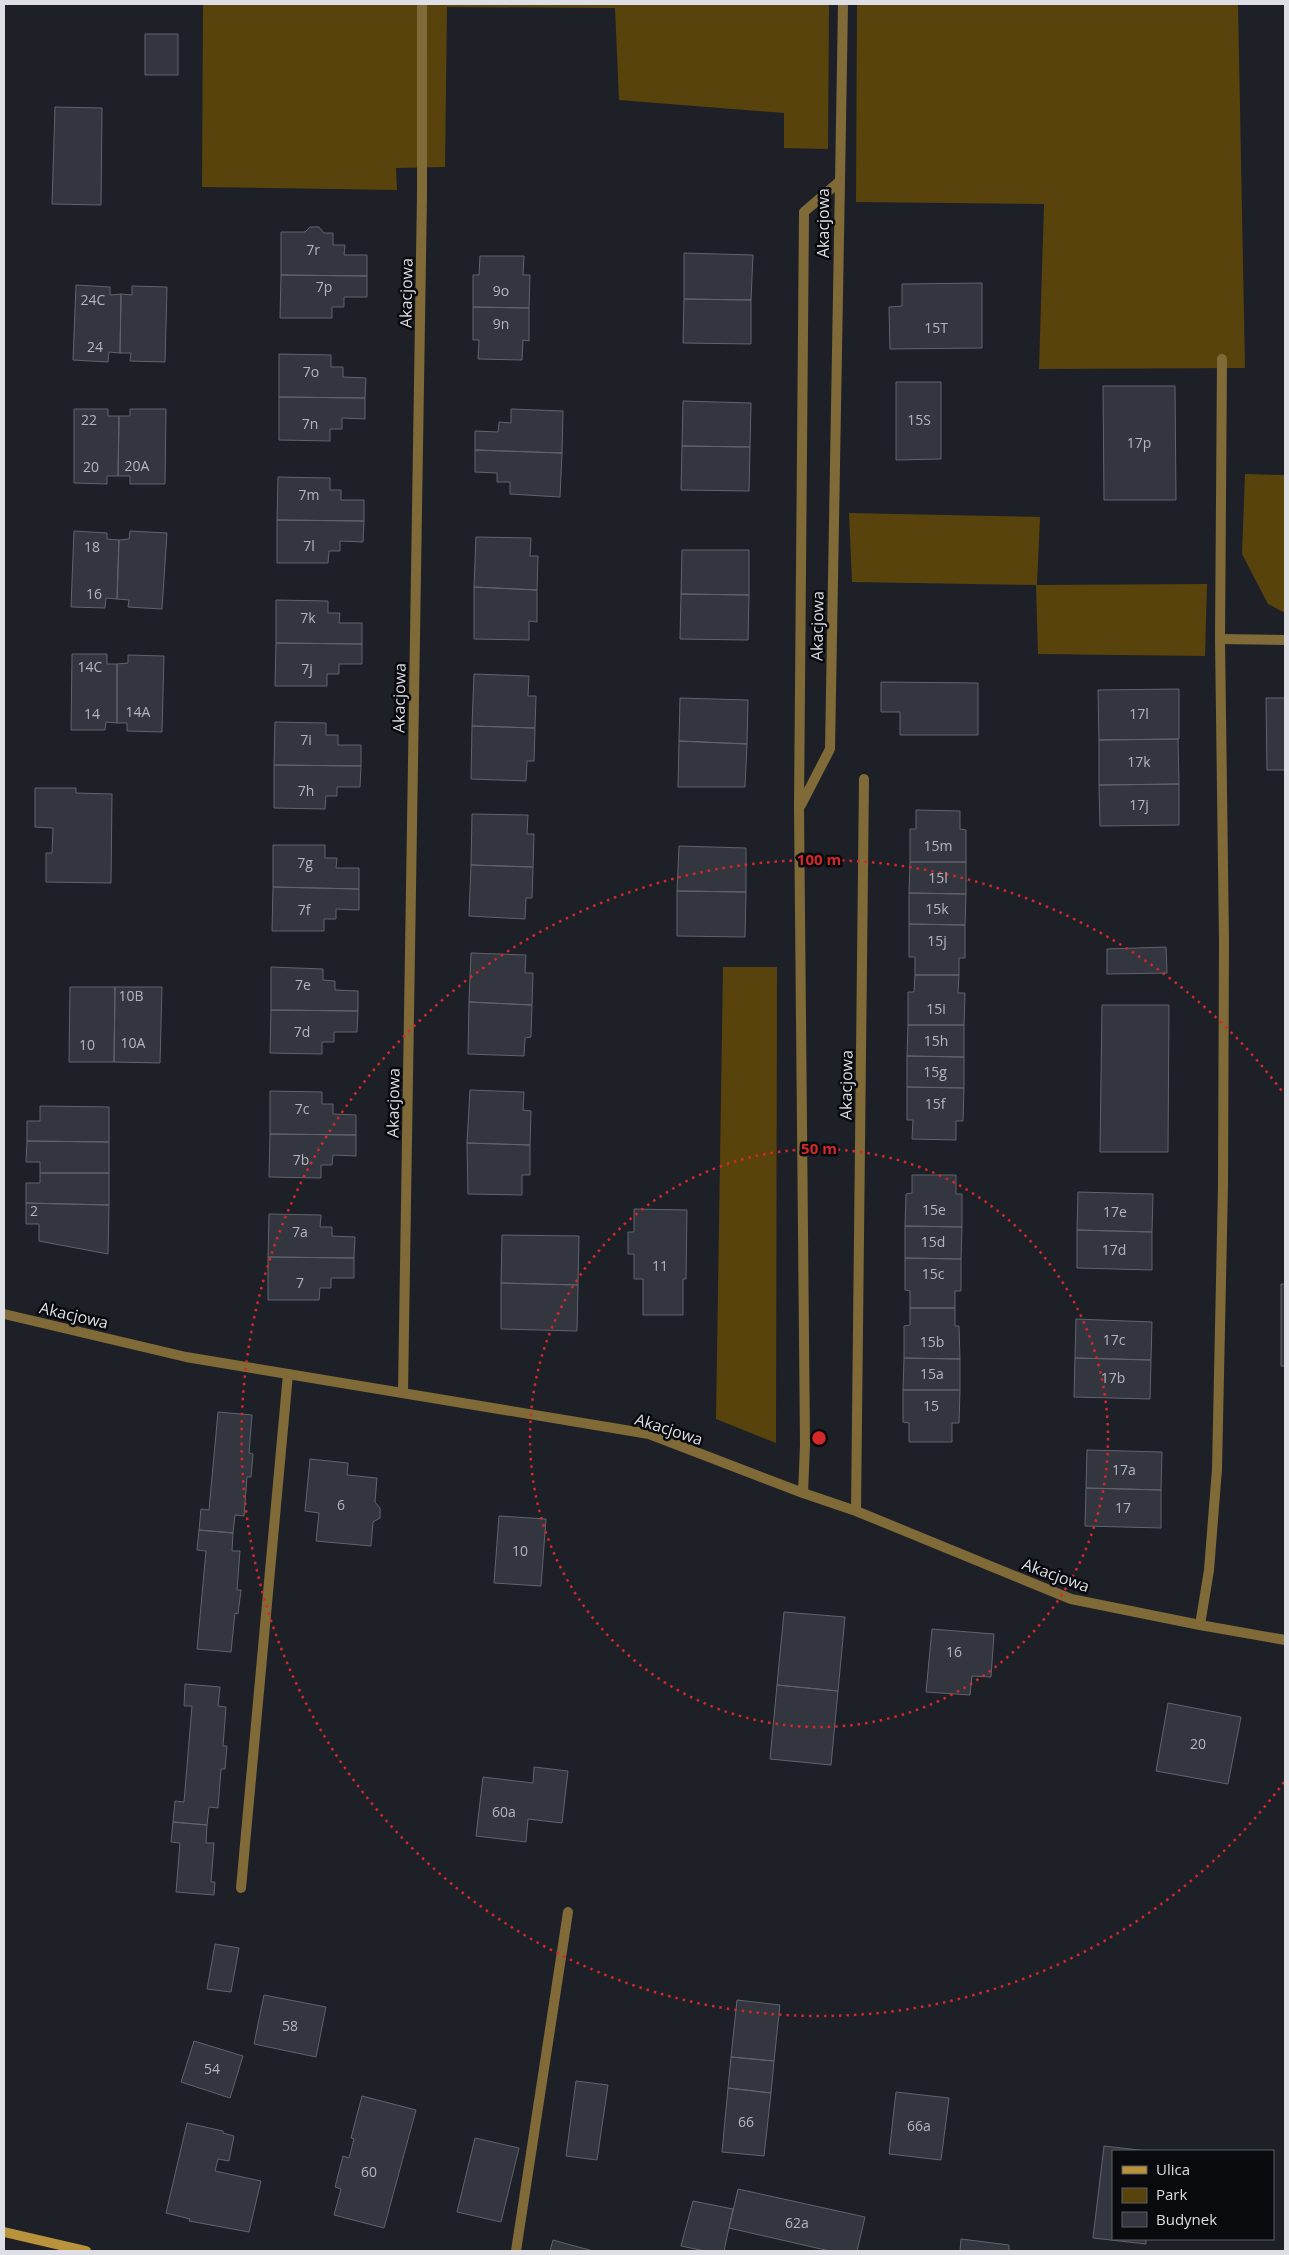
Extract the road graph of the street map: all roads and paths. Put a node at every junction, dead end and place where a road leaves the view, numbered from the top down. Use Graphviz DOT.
graph roads {
  1 [pos="422,4"];
  2 [pos="843,4"];
  3 [pos="840,181"];
  4 [pos="1222,359"];
  5 [pos="1220,639"];
  6 [pos="1285,640"];
  7 [pos="864,779"];
  8 [pos="799,807"];
  9 [pos="4,1314"];
  10 [pos="288,1374"];
  11 [pos="403,1392"];
  12 [pos="803,1493"];
  13 [pos="856,1511"];
  14 [pos="1200,1625"];
  15 [pos="1285,1640"];
  16 [pos="241,1888"];
  17 [pos="568,1912"];
  18 [pos="4,2232"];
  19 [pos="86,2251"];
  20 [pos="516,2251"];
  1 -- 11 [label="street, Akacjowa"];
  2 -- 3 [label="street"];
  3 -- 8 [label="street, Akacjowa"];
  3 -- 8 [label="street, Akacjowa"];
  4 -- 5 [label="street"];
  5 -- 6 [label="street"];
  5 -- 14 [label="street"];
  7 -- 13 [label="street, Akacjowa"];
  8 -- 12 [label="street, Akacjowa"];
  9 -- 10 [label="street, Akacjowa"];
  10 -- 11 [label="street, Akacjowa"];
  10 -- 16 [label="street"];
  11 -- 12 [label="street, Akacjowa"];
  12 -- 13 [label="street, Akacjowa"];
  13 -- 14 [label="street, Akacjowa"];
  14 -- 15 [label="street, Akacjowa"];
  17 -- 20 [label="street"];
  18 -- 19 [label="street"];
}
